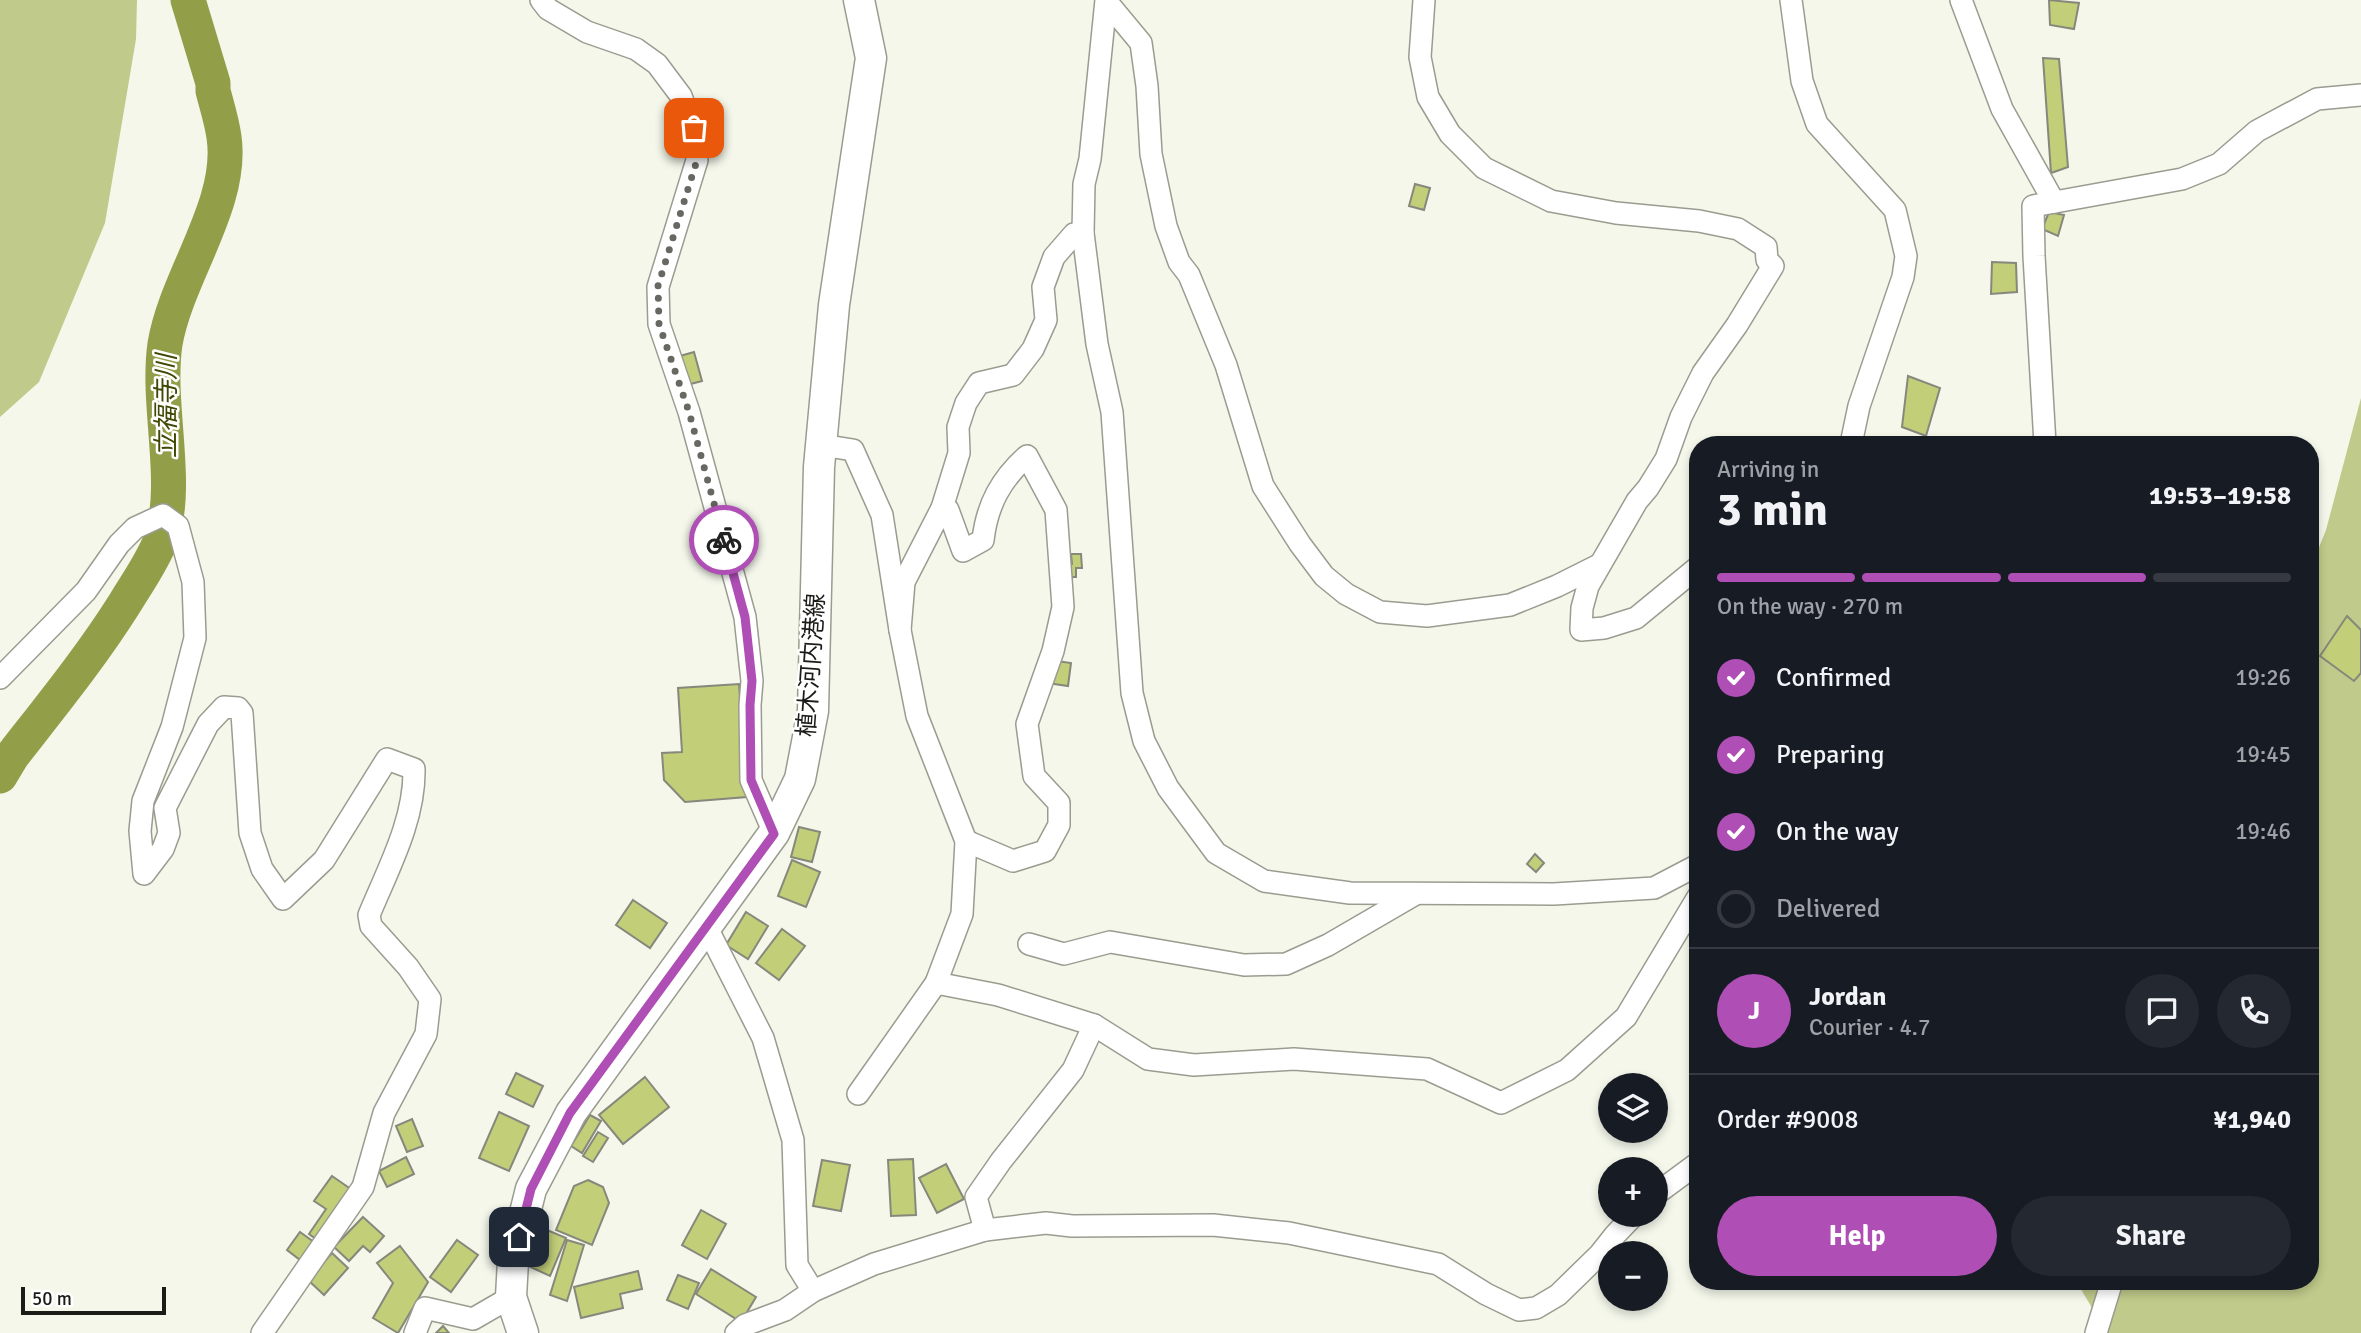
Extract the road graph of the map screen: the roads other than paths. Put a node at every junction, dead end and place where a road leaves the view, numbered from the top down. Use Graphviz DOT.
graph roads {
  1 [pos="541,0"];
  2 [pos="859,0"];
  3 [pos="1424,0"];
  4 [pos="1791,0"];
  5 [pos="1961,0"];
  6 [pos="1106,1"];
  7 [pos="2361,95"];
  8 [pos="2054,202"];
  9 [pos="1083,233"];
  10 [pos="1853,436"];
  11 [pos="2045,436"];
  12 [pos="821,445"];
  13 [pos="942,508"];
  14 [pos="1599,565"];
  15 [pos="1689,574"];
  16 [pos="900,630"];
  17 [pos="0,678"];
  18 [pos="774,834"];
  19 [pos="966,841"];
  20 [pos="1689,869"];
  21 [pos="1416,894"];
  22 [pos="1689,912"];
  23 [pos="706,926"];
  24 [pos="1029,944"];
  25 [pos="936,983"];
  26 [pos="1094,1025"];
  27 [pos="858,1094"];
  28 [pos="1689,1170"];
  29 [pos="1668,1185"];
  30 [pos="1623,1227"];
  31 [pos="985,1230"];
  32 [pos="2109,1290"];
  33 [pos="813,1291"];
  34 [pos="511,1297"];
  35 [pos="262,1333"];
  36 [pos="415,1333"];
  37 [pos="523,1333"];
  38 [pos="736,1333"];
  39 [pos="2096,1333"];
  1 -- 18 [label="street"];
  2 -- 12 [label="main road, 植木河内港線"];
  3 -- 14 [label="street"];
  4 -- 10 [label="street"];
  5 -- 8 [label="street"];
  6 -- 9 [label="street"];
  6 -- 14 [label="street"];
  7 -- 8 [label="street"];
  8 -- 11 [label="street"];
  9 -- 13 [label="street"];
  9 -- 21 [label="street"];
  12 -- 16 [label="street"];
  12 -- 18 [label="main road, 植木河内港線"];
  13 -- 16 [label="street"];
  13 -- 19 [label="street"];
  14 -- 15 [label="street"];
  16 -- 19 [label="street"];
  17 -- 35 [label="street"];
  18 -- 23 [label="main road, 植木河内港線"];
  19 -- 25 [label="street"];
  20 -- 21 [label="street"];
  21 -- 24 [label="street"];
  22 -- 26 [label="street"];
  23 -- 33 [label="street"];
  23 -- 34 [label="main road, 植木河内港線"];
  25 -- 26 [label="street"];
  25 -- 27 [label="street"];
  26 -- 31 [label="street"];
  28 -- 29 [label="street"];
  30 -- 31 [label="street"];
  31 -- 33 [label="street"];
  32 -- 39 [label="street"];
  33 -- 38 [label="street"];
  34 -- 36 [label="street"];
  34 -- 37 [label="main road, 植木河内港線"];
}
